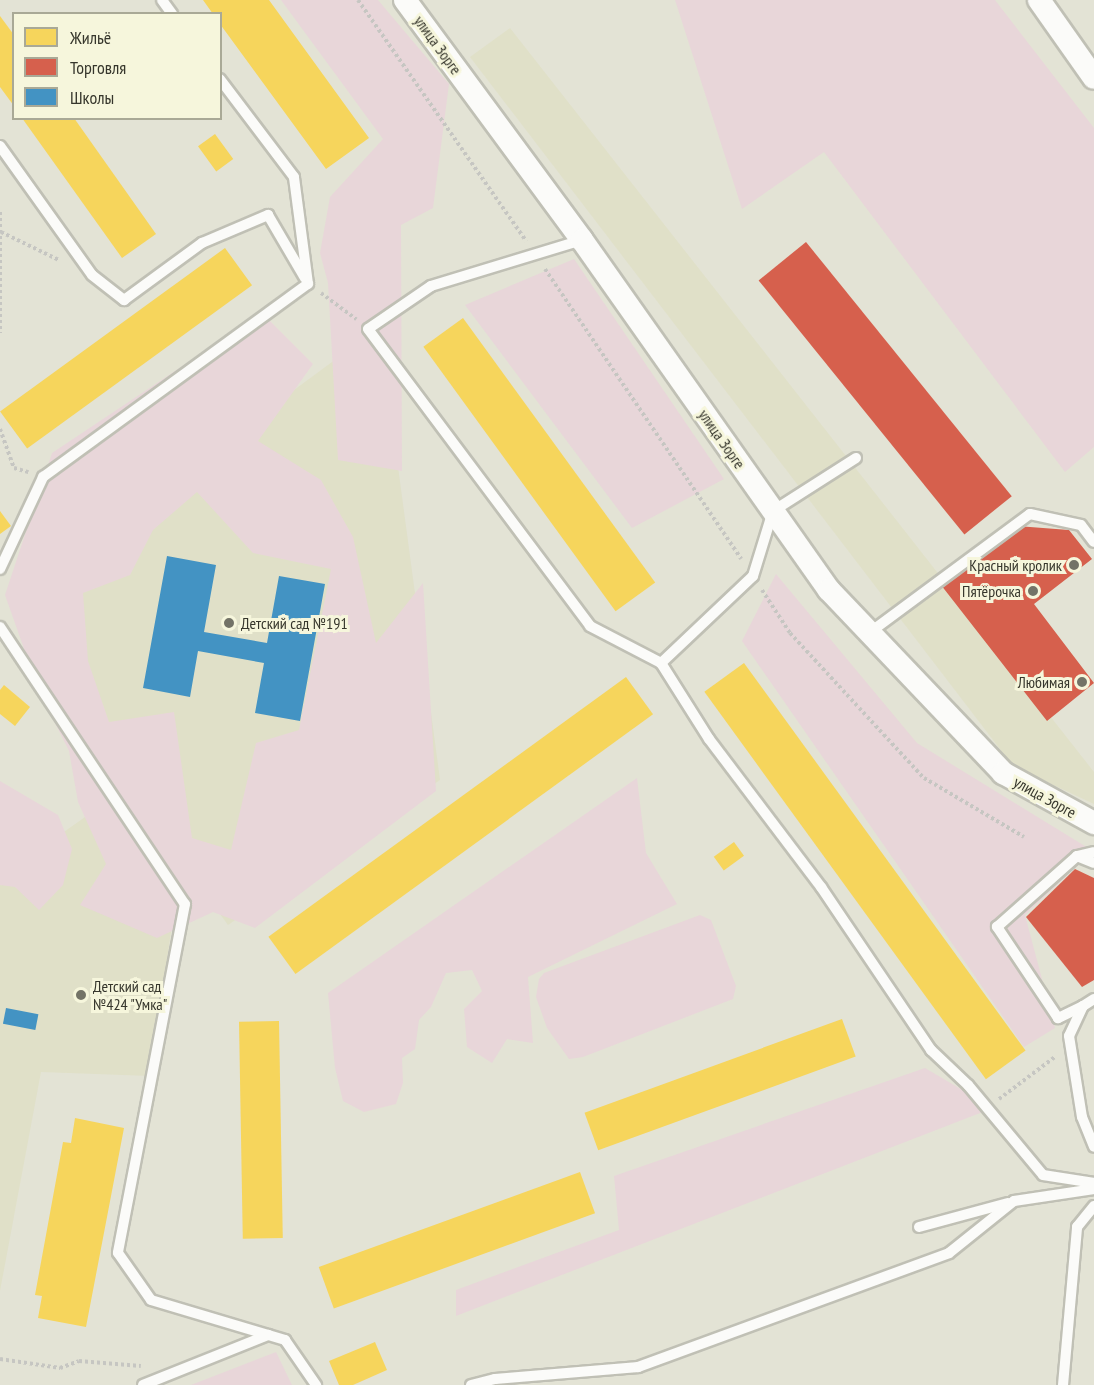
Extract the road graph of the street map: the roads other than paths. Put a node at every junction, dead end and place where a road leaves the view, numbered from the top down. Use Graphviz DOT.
graph roads {
  1 [pos="405,0"];
  2 [pos="1039,0"];
  3 [pos="1094,72"];
  4 [pos="222,82"];
  5 [pos="0,147"];
  6 [pos="582,240"];
  7 [pos="308,284"];
  8 [pos="856,458"];
  9 [pos="773,511"];
  10 [pos="1094,542"];
  11 [pos="0,568"];
  12 [pos="0,627"];
  13 [pos="869,633"];
  14 [pos="662,663"];
  15 [pos="1091,817"];
  16 [pos="1094,852"];
  17 [pos="1077,856"];
  18 [pos="1094,863"];
  19 [pos="1094,999"];
  20 [pos="1083,1006"];
  21 [pos="1094,1147"];
  22 [pos="1094,1183"];
  23 [pos="1094,1189"];
  24 [pos="1014,1201"];
  25 [pos="1094,1206"];
  26 [pos="918,1227"];
  27 [pos="268,1335"];
  28 [pos="143,1385"];
  29 [pos="316,1385"];
  30 [pos="471,1385"];
  31 [pos="1063,1385"];
  1 -- 6 [label="street, улица Зорге"];
  2 -- 3 [label="street"];
  4 -- 7 [label="lane"];
  5 -- 7 [label="lane"];
  6 -- 9 [label="street, улица Зорге"];
  6 -- 14 [label="lane"];
  7 -- 11 [label="lane"];
  8 -- 9 [label="lane"];
  9 -- 13 [label="street, улица Зорге"];
  9 -- 14 [label="lane"];
  10 -- 13 [label="lane"];
  12 -- 27 [label="lane"];
  13 -- 15 [label="street, улица Зорге"];
  14 -- 22 [label="lane"];
  16 -- 17 [label="lane"];
  17 -- 18 [label="lane"];
  17 -- 20 [label="lane"];
  19 -- 20 [label="lane"];
  20 -- 21 [label="lane"];
  23 -- 24 [label="lane"];
  24 -- 26 [label="lane"];
  24 -- 30 [label="lane"];
  25 -- 31 [label="lane"];
  27 -- 28 [label="lane"];
  27 -- 29 [label="lane"];
}
